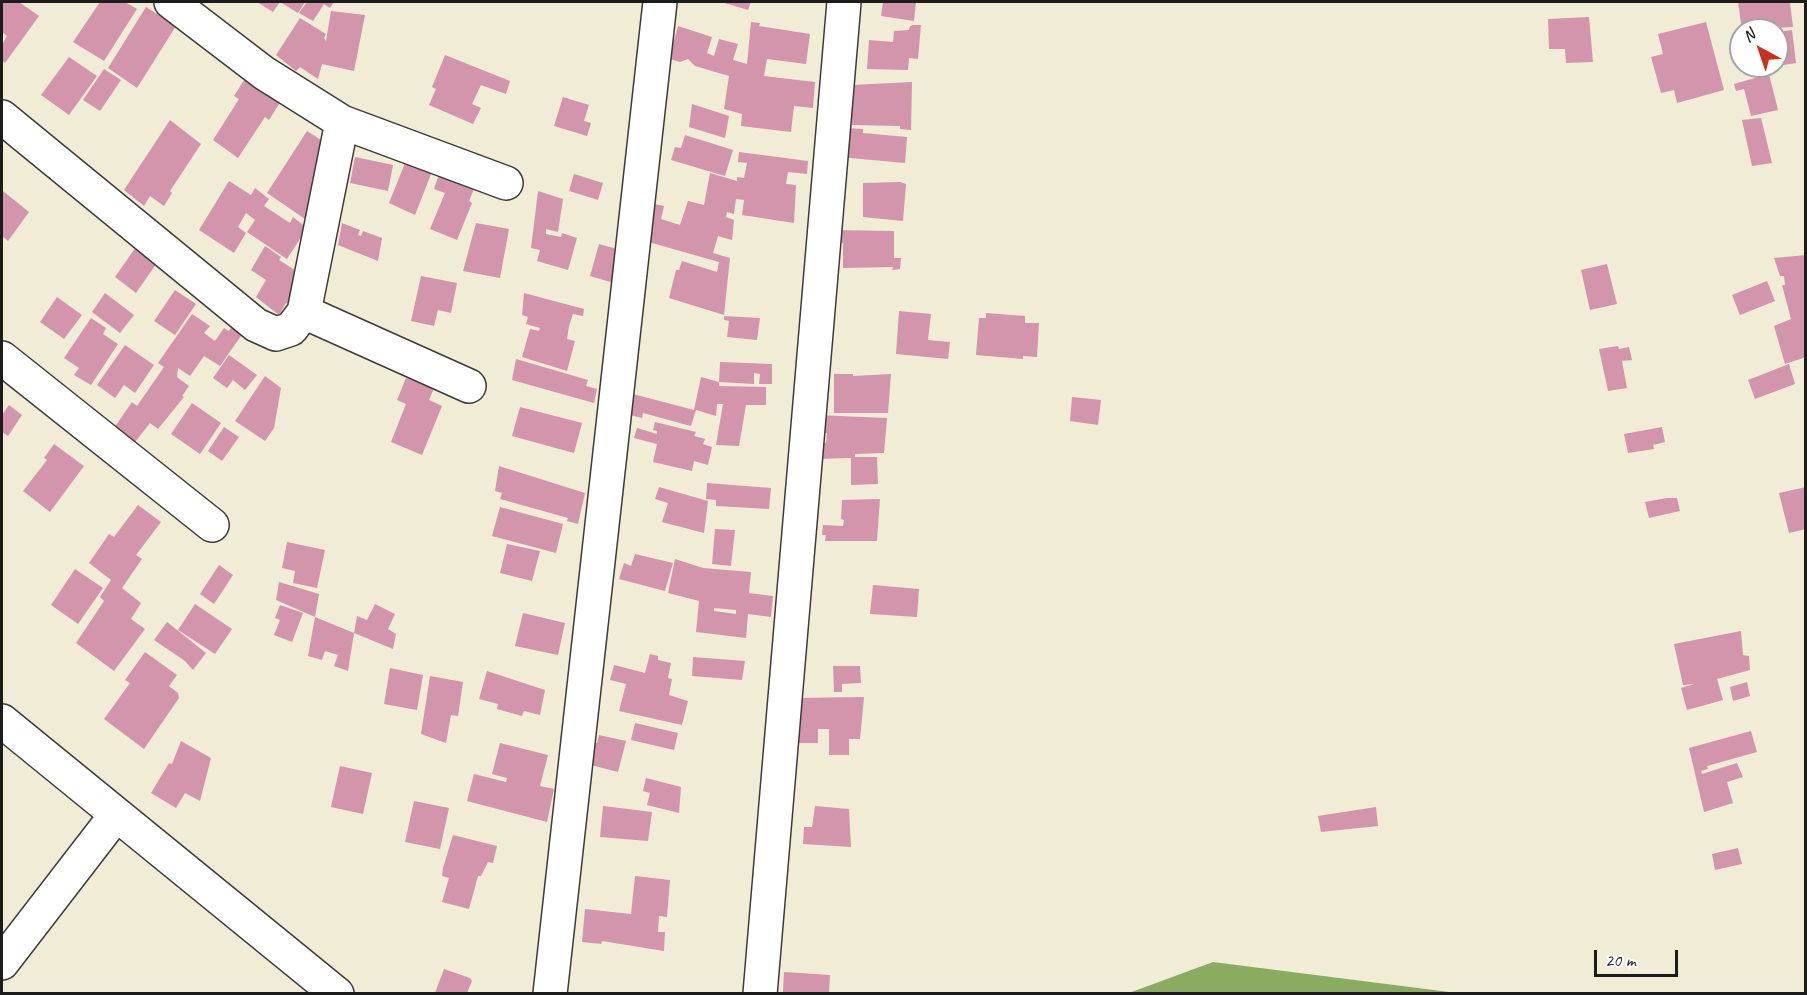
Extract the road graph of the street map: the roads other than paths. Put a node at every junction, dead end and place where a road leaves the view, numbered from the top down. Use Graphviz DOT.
graph roads {
  1 [pos="171,2"];
  2 [pos="660,2"];
  3 [pos="844,2"];
  4 [pos="2,117"];
  5 [pos="342,122"];
  6 [pos="506,183"];
  7 [pos="304,312"];
  8 [pos="2,358"];
  9 [pos="469,386"];
  10 [pos="212,525"];
  11 [pos="2,722"];
  12 [pos="116,815"];
  13 [pos="2,963"];
  14 [pos="323,989"];
  15 [pos="550,993"];
  16 [pos="760,993"];
  1 -- 5 [label="street"];
  2 -- 15 [label="street"];
  3 -- 16 [label="street"];
  4 -- 7 [label="street"];
  5 -- 6 [label="street"];
  5 -- 7 [label="street"];
  7 -- 9 [label="street"];
  8 -- 10 [label="street"];
  11 -- 12 [label="street"];
  12 -- 13 [label="street"];
  12 -- 14 [label="street"];
}
